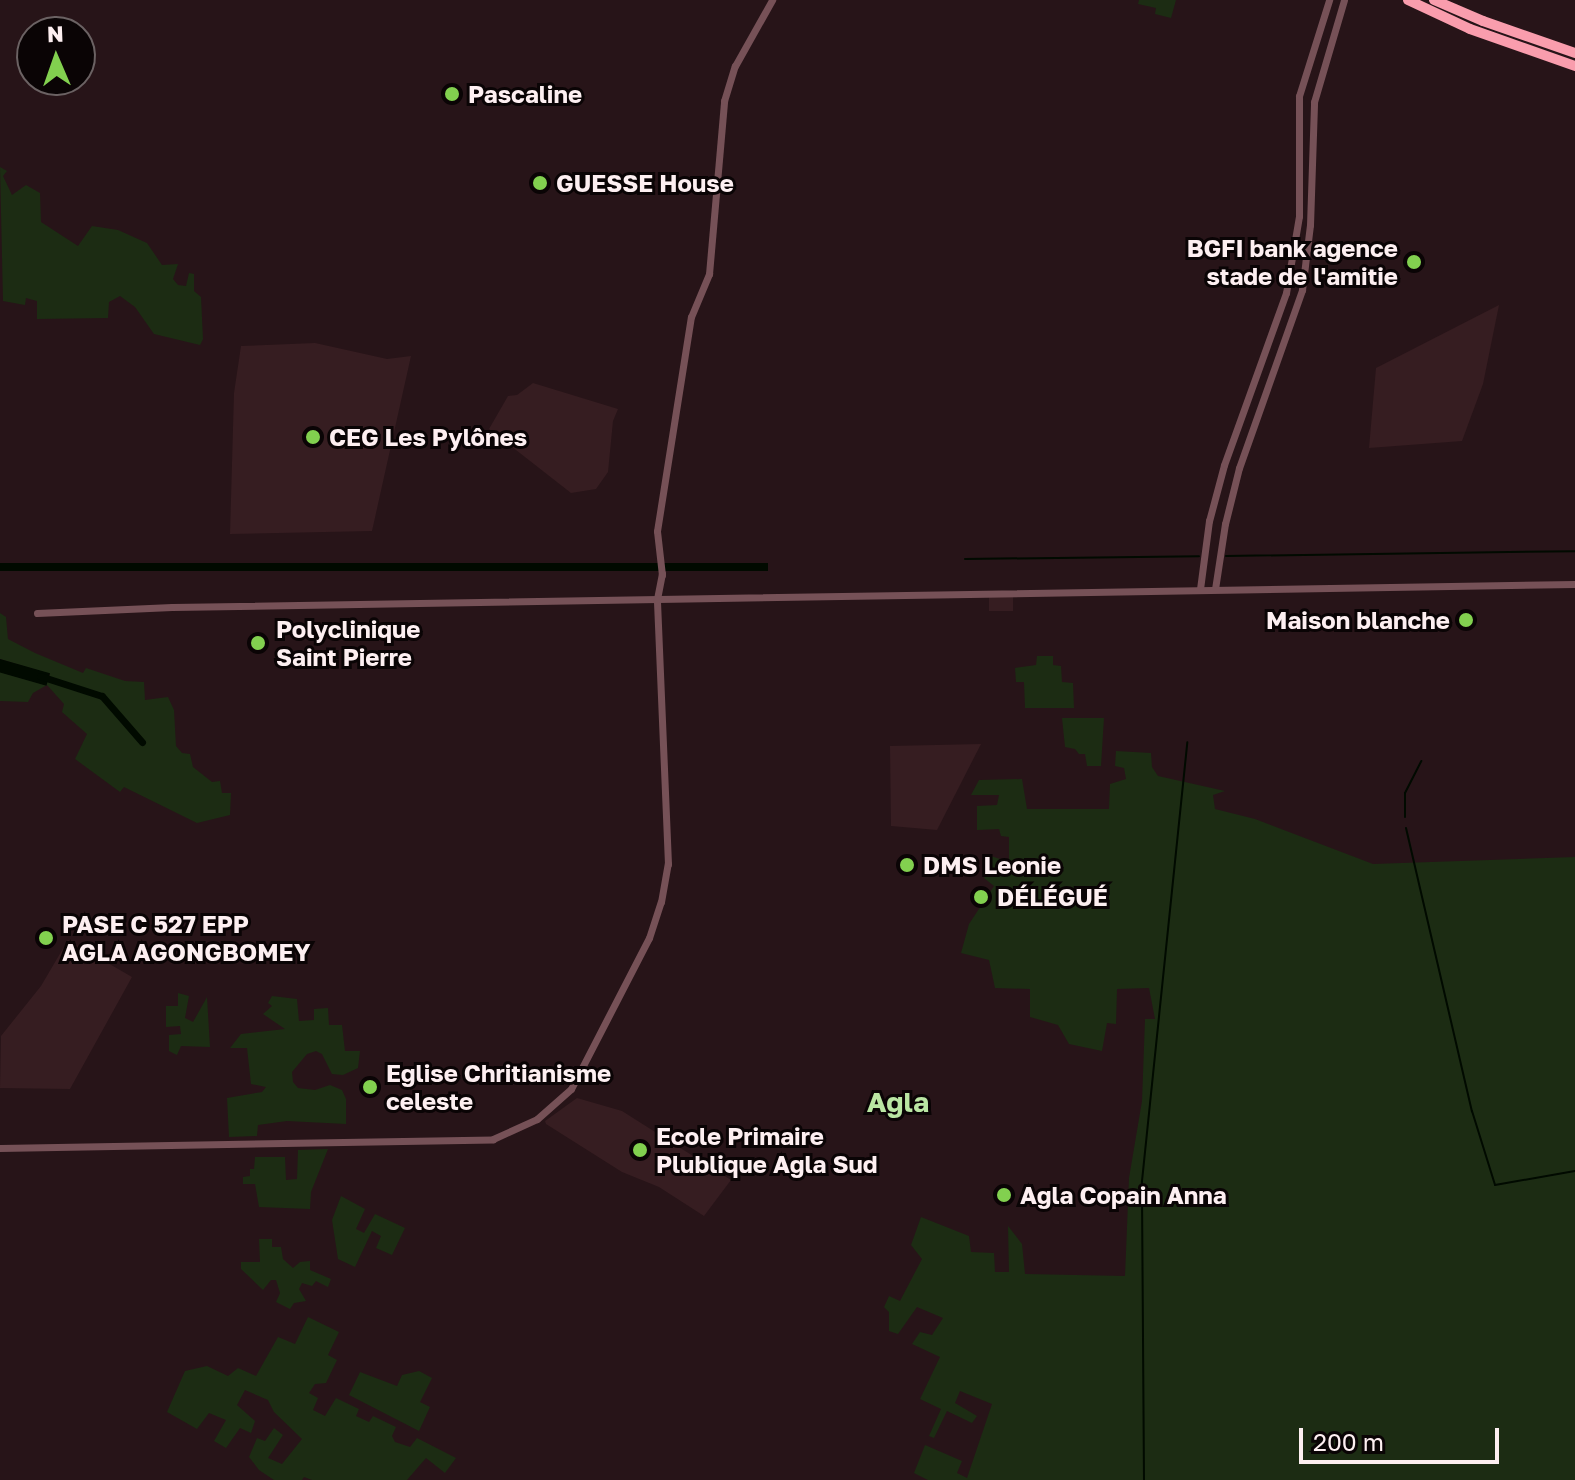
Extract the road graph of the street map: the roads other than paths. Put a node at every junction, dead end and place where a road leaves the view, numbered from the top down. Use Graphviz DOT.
graph roads {
  1 [pos="772,0"];
  2 [pos="1329,0"];
  3 [pos="1344,0"];
  4 [pos="1408,0"];
  5 [pos="1434,0"];
  6 [pos="1575,53"];
  7 [pos="1575,66"];
  8 [pos="1575,584"];
  9 [pos="1200,589"];
  10 [pos="1215,589"];
  11 [pos="660,599"];
  12 [pos="37,613"];
  13 [pos="0,1148"];
  1 -- 11 [label="street"];
  2 -- 9 [label="street"];
  3 -- 10 [label="street"];
  4 -- 7 [label="highway"];
  5 -- 6 [label="highway"];
  8 -- 10 [label="street"];
  9 -- 10 [label="street"];
  9 -- 11 [label="street"];
  11 -- 12 [label="street"];
  11 -- 13 [label="street"];
}
